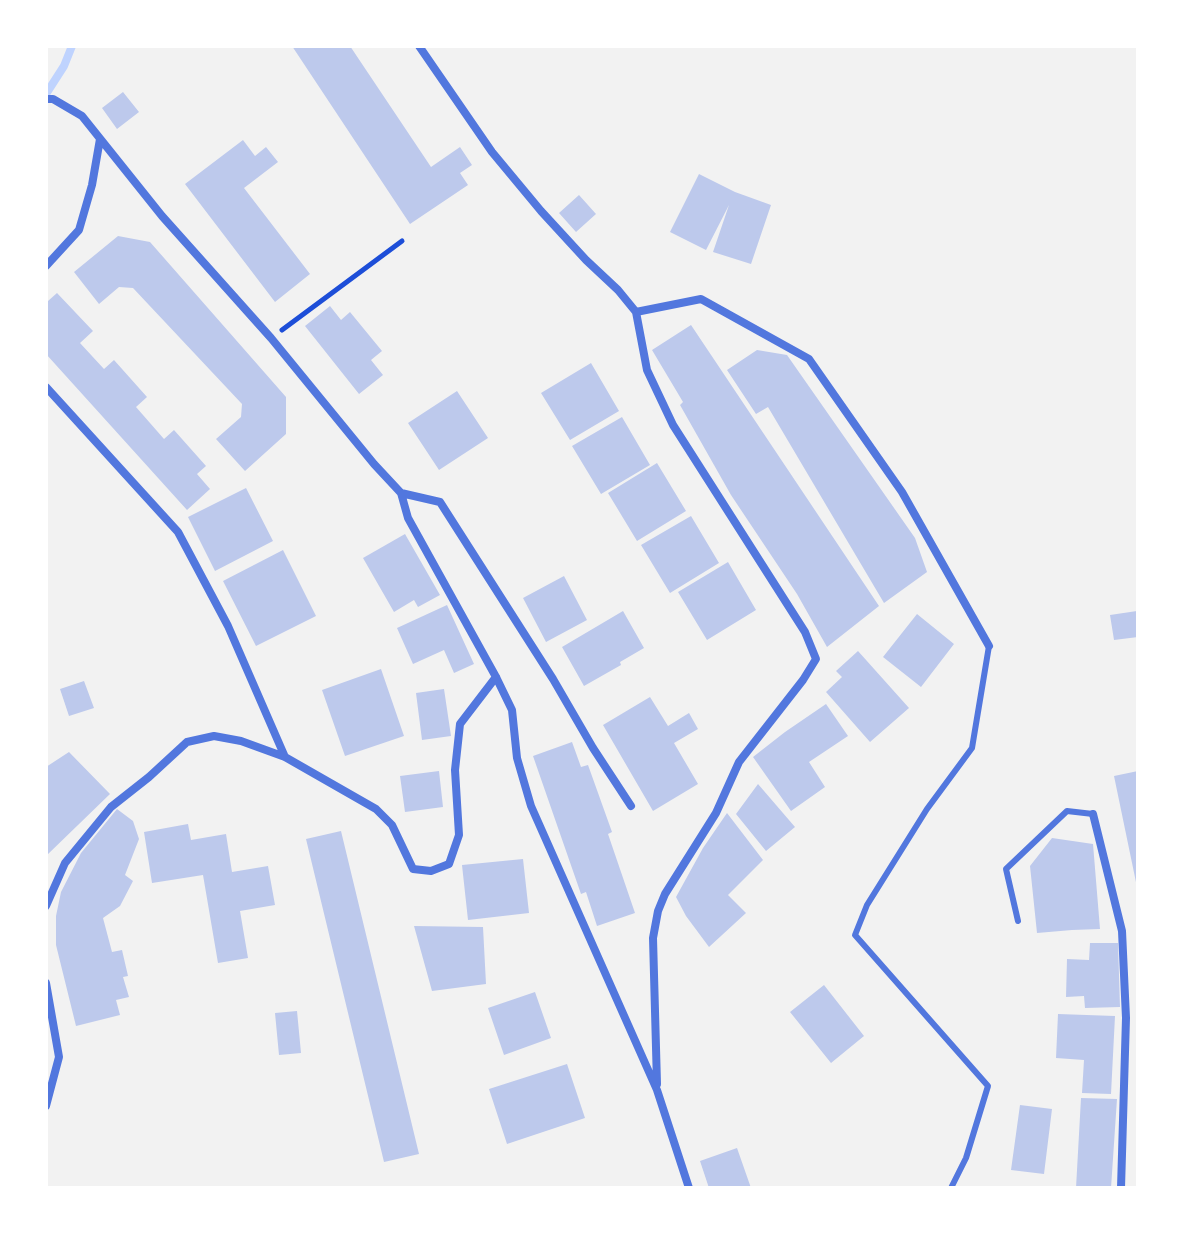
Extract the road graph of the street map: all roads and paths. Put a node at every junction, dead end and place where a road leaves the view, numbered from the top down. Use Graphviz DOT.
graph roads {
  1 [pos="419,46"];
  2 [pos="46,99"];
  3 [pos="100,139"];
  4 [pos="402,241"];
  5 [pos="46,266"];
  6 [pos="636,312"];
  7 [pos="271,338"];
  8 [pos="46,387"];
  9 [pos="401,493"];
  10 [pos="989,646"];
  11 [pos="496,677"];
  12 [pos="285,757"];
  13 [pos="631,806"];
  14 [pos="1093,814"];
  15 [pos="46,906"];
  16 [pos="1018,921"];
  17 [pos="46,983"];
  18 [pos="657,1090"];
  19 [pos="46,1106"];
  20 [pos="689,1188"];
  21 [pos="951,1188"];
  22 [pos="1121,1188"];
  1 -- 6 [label="street"];
  2 -- 3 [label="street"];
  3 -- 5 [label="street"];
  3 -- 7 [label="street"];
  4 -- 7 [label="path"];
  6 -- 10 [label="street"];
  6 -- 18 [label="street"];
  7 -- 9 [label="street"];
  8 -- 12 [label="street"];
  9 -- 11 [label="street"];
  9 -- 13 [label="street"];
  10 -- 21 [label="lane"];
  11 -- 12 [label="street"];
  11 -- 18 [label="street"];
  12 -- 15 [label="street"];
  14 -- 16 [label="lane"];
  14 -- 22 [label="street"];
  17 -- 19 [label="street"];
  18 -- 20 [label="street"];
}
